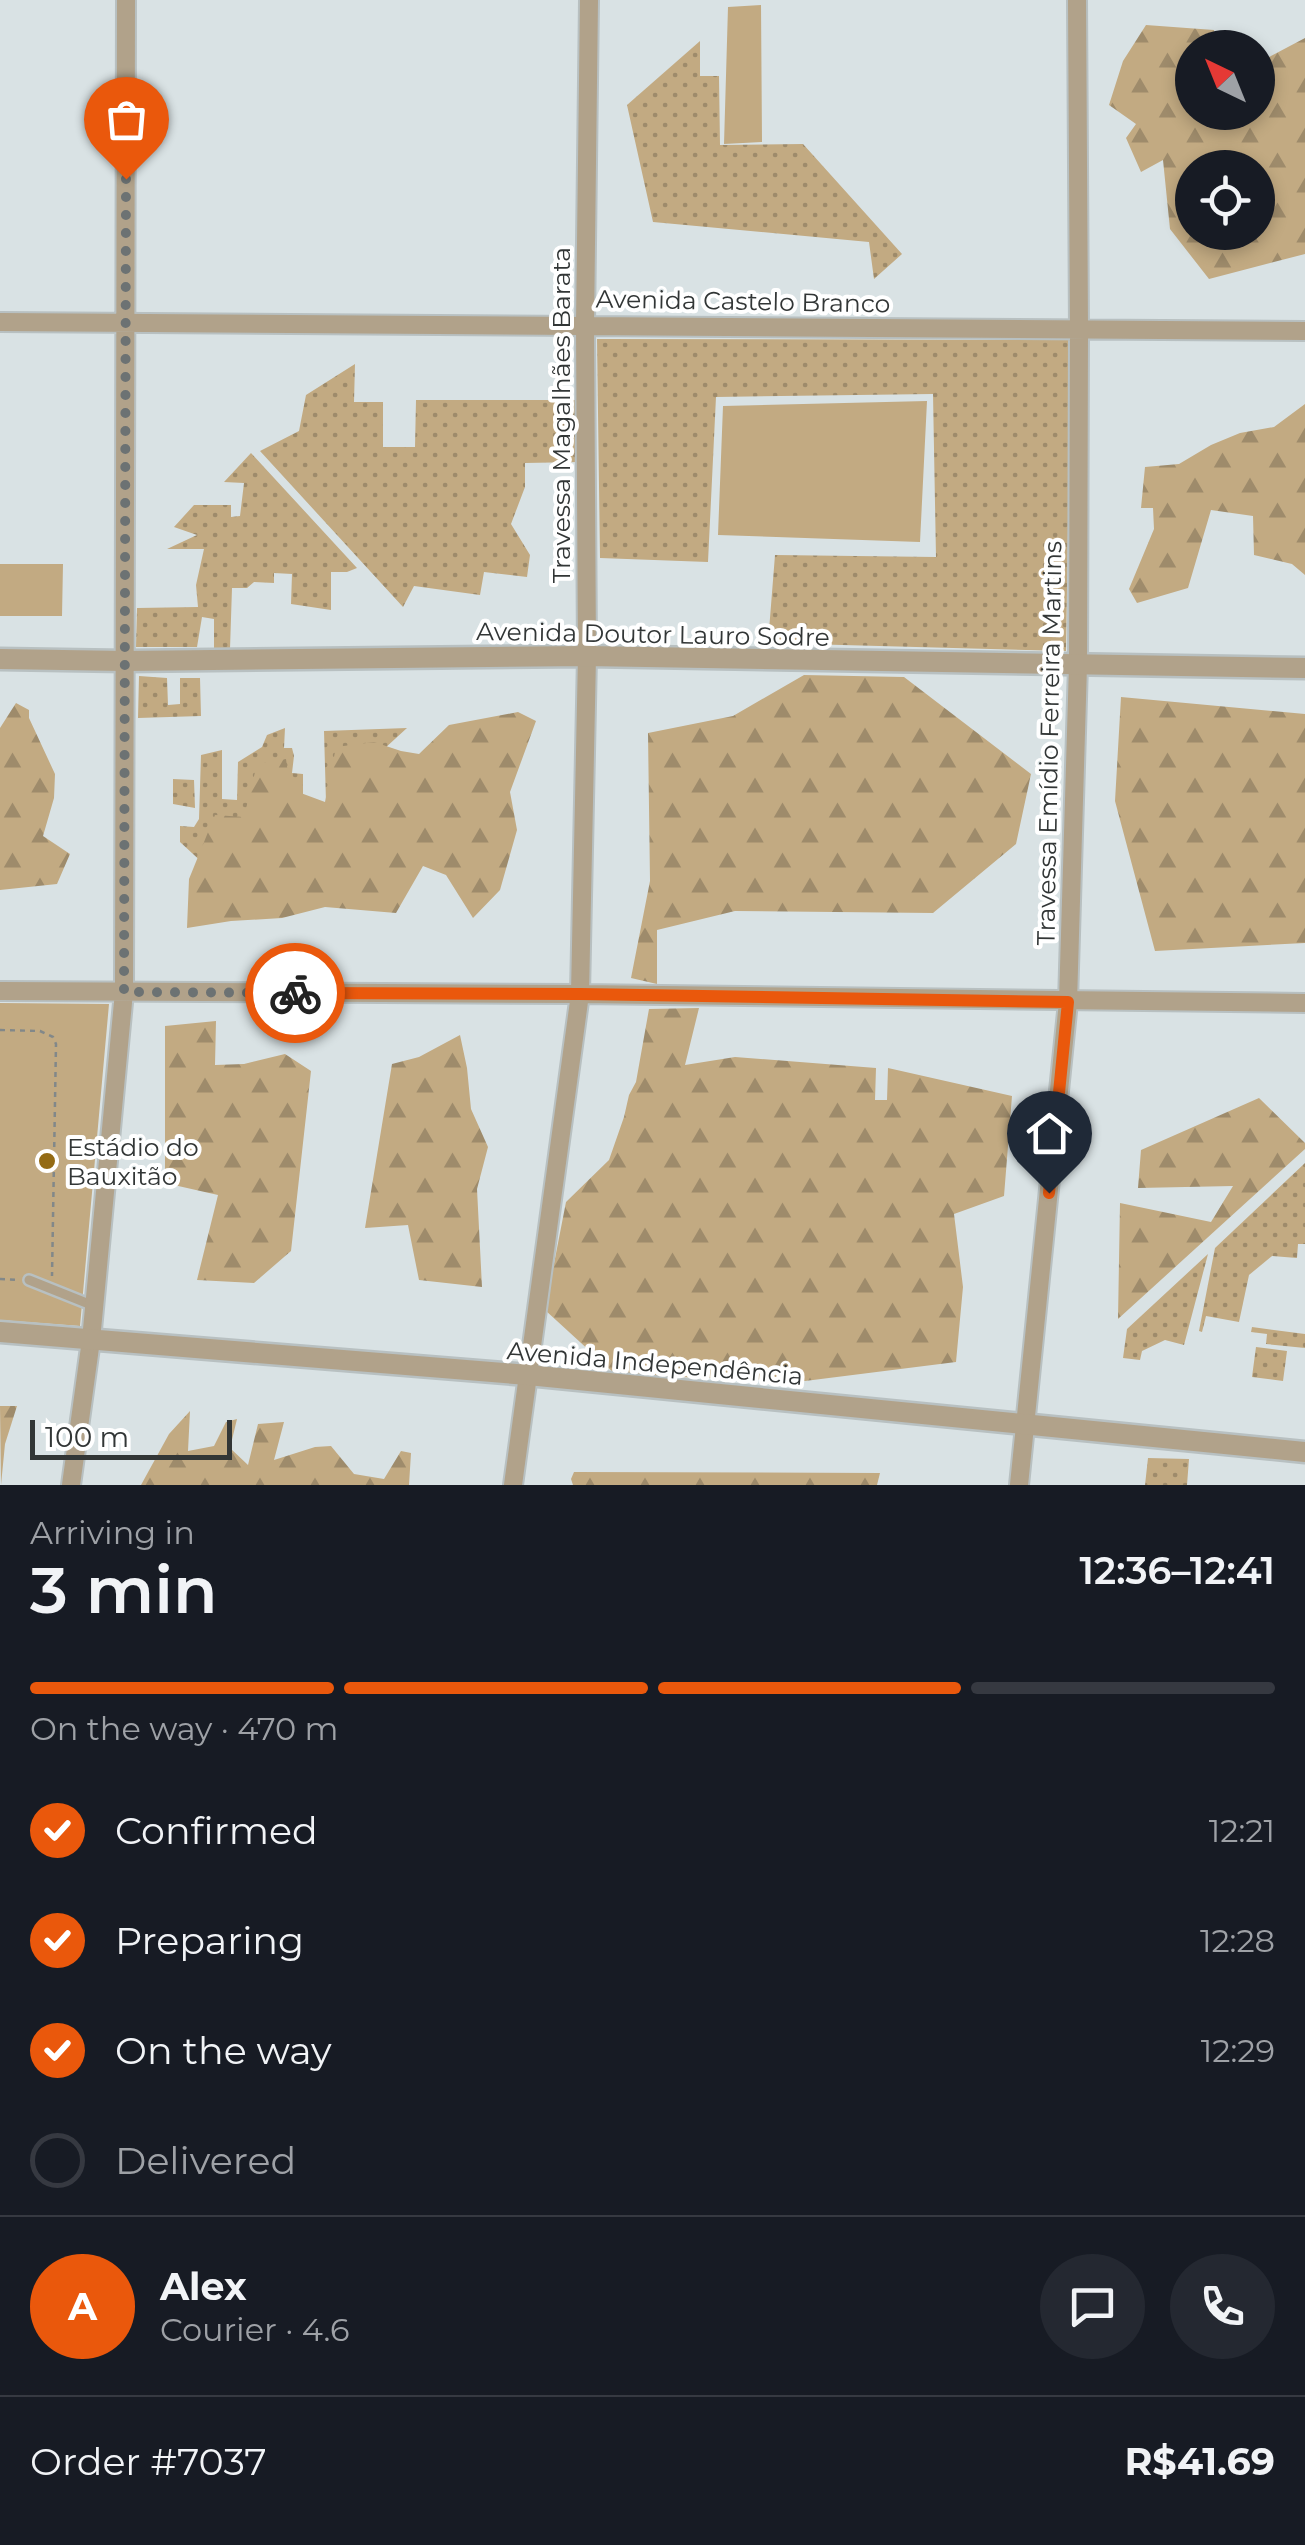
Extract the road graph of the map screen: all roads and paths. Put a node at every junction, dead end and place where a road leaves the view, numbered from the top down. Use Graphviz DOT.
graph roads {
  1 [pos="126,0"];
  2 [pos="589,0"];
  3 [pos="1076,0"];
  4 [pos="0,322"];
  5 [pos="127,322"];
  6 [pos="584,324"];
  7 [pos="1080,330"];
  8 [pos="1305,332"];
  9 [pos="587,656"];
  10 [pos="0,658"];
  11 [pos="125,660"];
  12 [pos="1078,665"];
  13 [pos="1305,668"];
  14 [pos="0,990"];
  15 [pos="124,992"];
  16 [pos="580,994"];
  17 [pos="1068,1002"];
  18 [pos="1305,1003"];
  19 [pos="0,1030"];
  20 [pos="0,1280"];
  21 [pos="28,1280"];
  22 [pos="94,1306"];
  23 [pos="0,1332"];
  24 [pos="92,1340"];
  25 [pos="528,1375"];
  26 [pos="1026,1423"];
  27 [pos="1305,1452"];
  28 [pos="71,1485"];
  29 [pos="514,1485"];
  30 [pos="1019,1485"];
  1 -- 5 [label="street"];
  2 -- 6 [label="street, Travessa Magalhães Barata"];
  3 -- 7 [label="street, Travessa Emídio Ferreira Martins"];
  4 -- 5 [label="street, Avenida Castelo Branco"];
  5 -- 6 [label="street, Avenida Castelo Branco"];
  5 -- 11 [label="street"];
  6 -- 7 [label="street, Avenida Castelo Branco"];
  6 -- 9 [label="street, Travessa Magalhães Barata"];
  7 -- 8 [label="street, Avenida Castelo Branco"];
  7 -- 12 [label="street, Travessa Emídio Ferreira Martins"];
  9 -- 11 [label="street, Avenida Doutor Lauro Sodre"];
  9 -- 12 [label="street, Avenida Doutor Lauro Sodre"];
  9 -- 16 [label="street, Travessa Magalhães Barata"];
  10 -- 11 [label="street, Avenida Doutor Lauro Sodre"];
  11 -- 15 [label="street"];
  12 -- 13 [label="street, Avenida Doutor Lauro Sodre"];
  12 -- 17 [label="street, Travessa Emídio Ferreira Martins"];
  14 -- 15 [label="street"];
  15 -- 16 [label="street"];
  15 -- 22 [label="street"];
  16 -- 17 [label="street"];
  16 -- 25 [label="street, Travessa Magalhães Barata"];
  17 -- 18 [label="street"];
  17 -- 26 [label="street, Travessa Emídio Ferreira Martins"];
  19 -- 21 [label="path"];
  20 -- 21 [label="path"];
  21 -- 22 [label="lane"];
  22 -- 24 [label="street"];
  23 -- 24 [label="street, Avenida Independência"];
  24 -- 25 [label="street, Avenida Independência"];
  24 -- 28 [label="street"];
  25 -- 26 [label="street, Avenida Independência"];
  25 -- 29 [label="street, Travessa Magalhães Barata"];
  26 -- 27 [label="street, Avenida Independência"];
  26 -- 30 [label="street, Travessa Emídio Ferreira Martins"];
}
